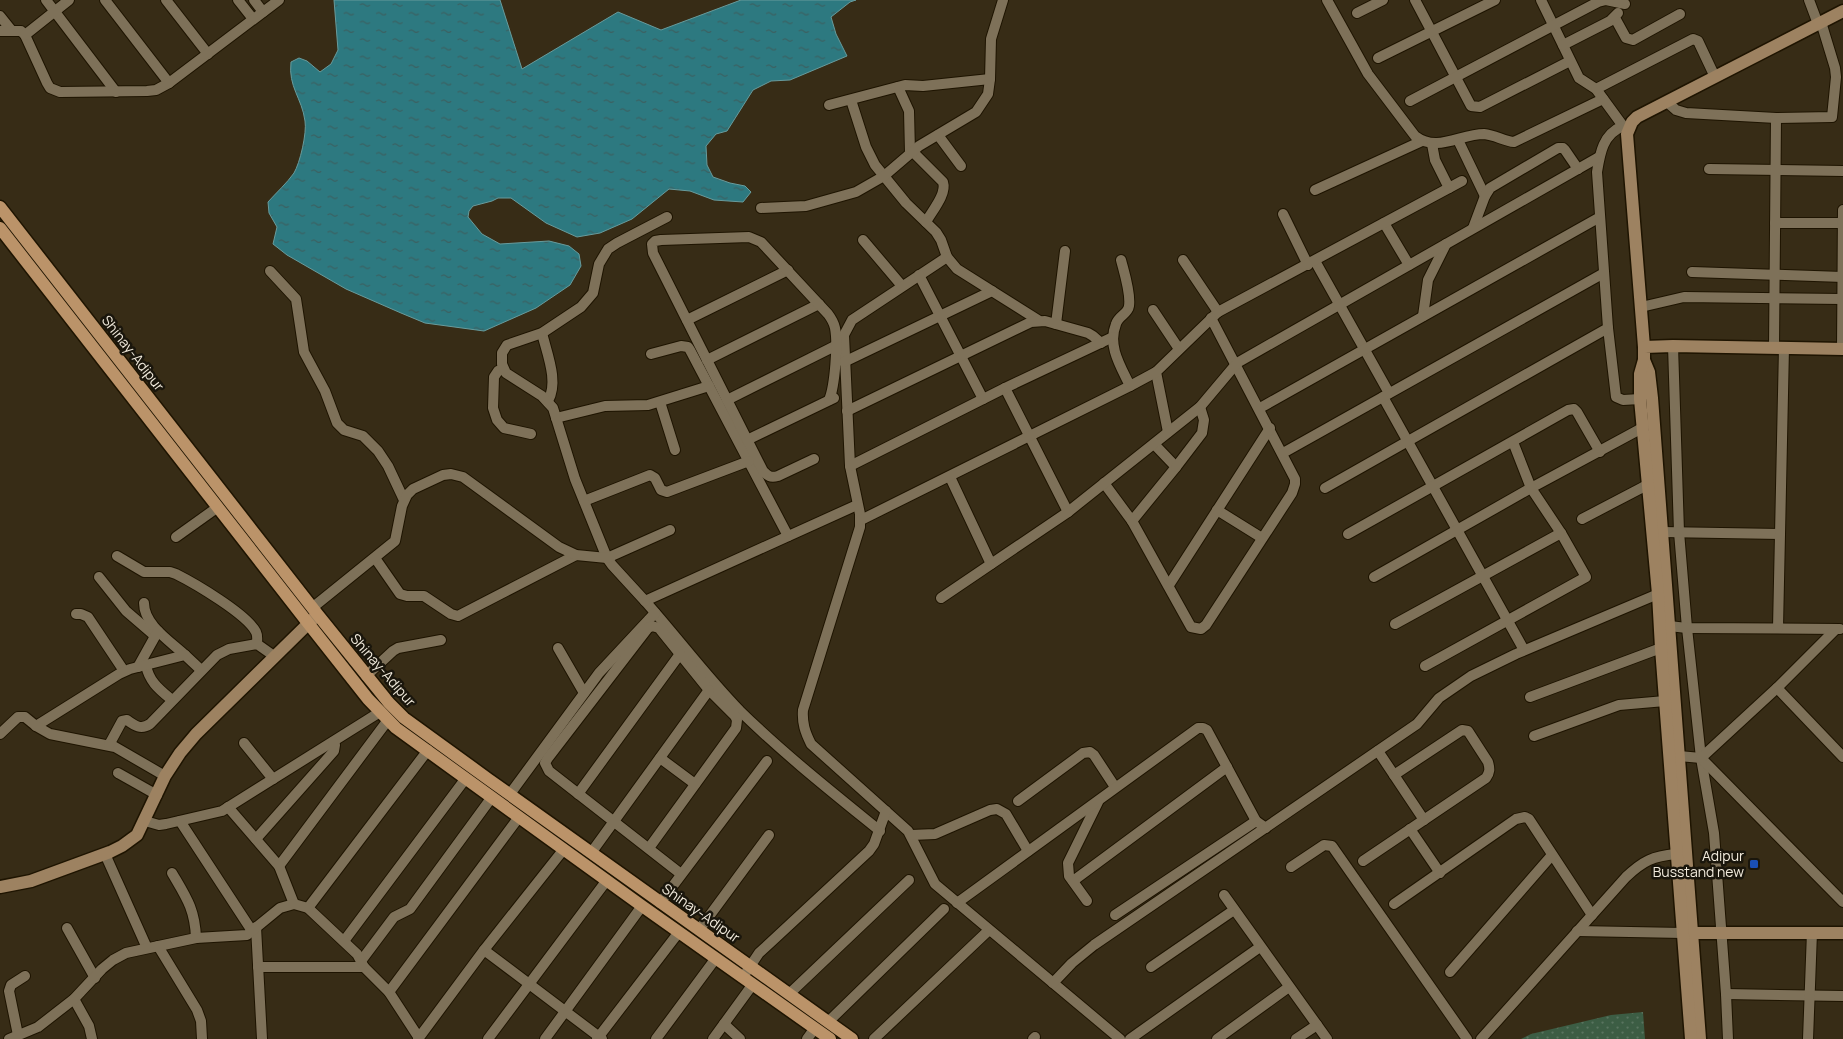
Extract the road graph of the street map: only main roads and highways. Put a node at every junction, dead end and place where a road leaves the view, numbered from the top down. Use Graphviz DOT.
graph roads {
  1 [pos="1843,11"];
  2 [pos="0,207"];
  3 [pos="0,228"];
  4 [pos="23,246"];
  5 [pos="1843,349"];
  6 [pos="1644,354"];
  7 [pos="177,444"];
  8 [pos="312,615"];
  9 [pos="0,887"];
  10 [pos="1688,933"];
  11 [pos="1843,933"];
  12 [pos="749,976"];
  13 [pos="830,1039"];
  14 [pos="852,1039"];
  15 [pos="1691,1039"];
  16 [pos="1700,1039"];
  1 -- 6 [label="main road"];
  2 -- 4 [label="main road, Shinay-Adipur"];
  3 -- 4 [label="main road, Shinay-Adipur"];
  4 -- 7 [label="main road, Shinay-Adipur"];
  5 -- 6 [label="main road"];
  6 -- 10 [label="main road"];
  6 -- 10 [label="main road"];
  7 -- 8 [label="main road, Shinay-Adipur"];
  7 -- 8 [label="main road, Shinay-Adipur"];
  8 -- 9 [label="main road"];
  8 -- 12 [label="main road, Shinay-Adipur"];
  8 -- 12 [label="main road, Shinay-Adipur"];
  10 -- 11 [label="main road"];
  10 -- 15 [label="main road"];
  10 -- 16 [label="main road"];
  12 -- 13 [label="main road, Shinay-Adipur"];
  12 -- 14 [label="main road, Shinay-Adipur"];
}
